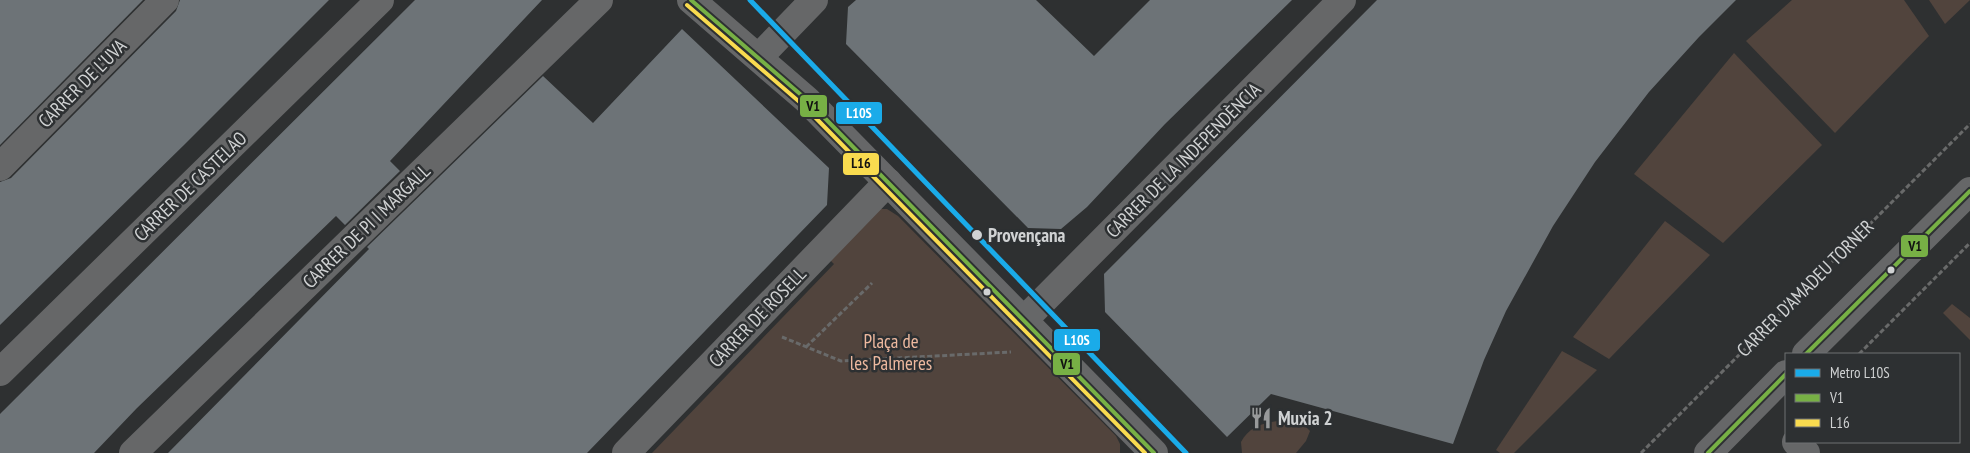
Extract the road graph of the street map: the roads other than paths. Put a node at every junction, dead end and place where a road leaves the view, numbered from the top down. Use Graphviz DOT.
graph roads {
  1 [pos="164,0"];
  2 [pos="380,0"];
  3 [pos="599,0"];
  4 [pos="691,0"];
  5 [pos="814,0"];
  6 [pos="1342,0"];
  7 [pos="759,57"];
  8 [pos="0,167"];
  9 [pos="888,182"];
  10 [pos="1970,191"];
  11 [pos="1024,320"];
  12 [pos="1807,353"];
  13 [pos="0,372"];
  14 [pos="1785,375"];
  15 [pos="1797,443"];
  16 [pos="1150,452"];
  17 [pos="133,453"];
  18 [pos="626,453"];
  19 [pos="1708,453"];
  20 [pos="1806,453"];
  1 -- 8 [label="street, CARRER DE L'UVA"];
  2 -- 13 [label="street, CARRER DE CASTELAO"];
  3 -- 17 [label="street, CARRER DE PI I MARGALL"];
  4 -- 7 [label="street"];
  5 -- 7 [label="street"];
  6 -- 11 [label="street, CARRER DE LA INDEPENDÈNCIA"];
  7 -- 9 [label="street"];
  9 -- 11 [label="street"];
  9 -- 18 [label="street, CARRER DE ROSELL"];
  10 -- 12 [label="street"];
  11 -- 16 [label="street"];
  14 -- 19 [label="street"];
  15 -- 20 [label="street"];
}
